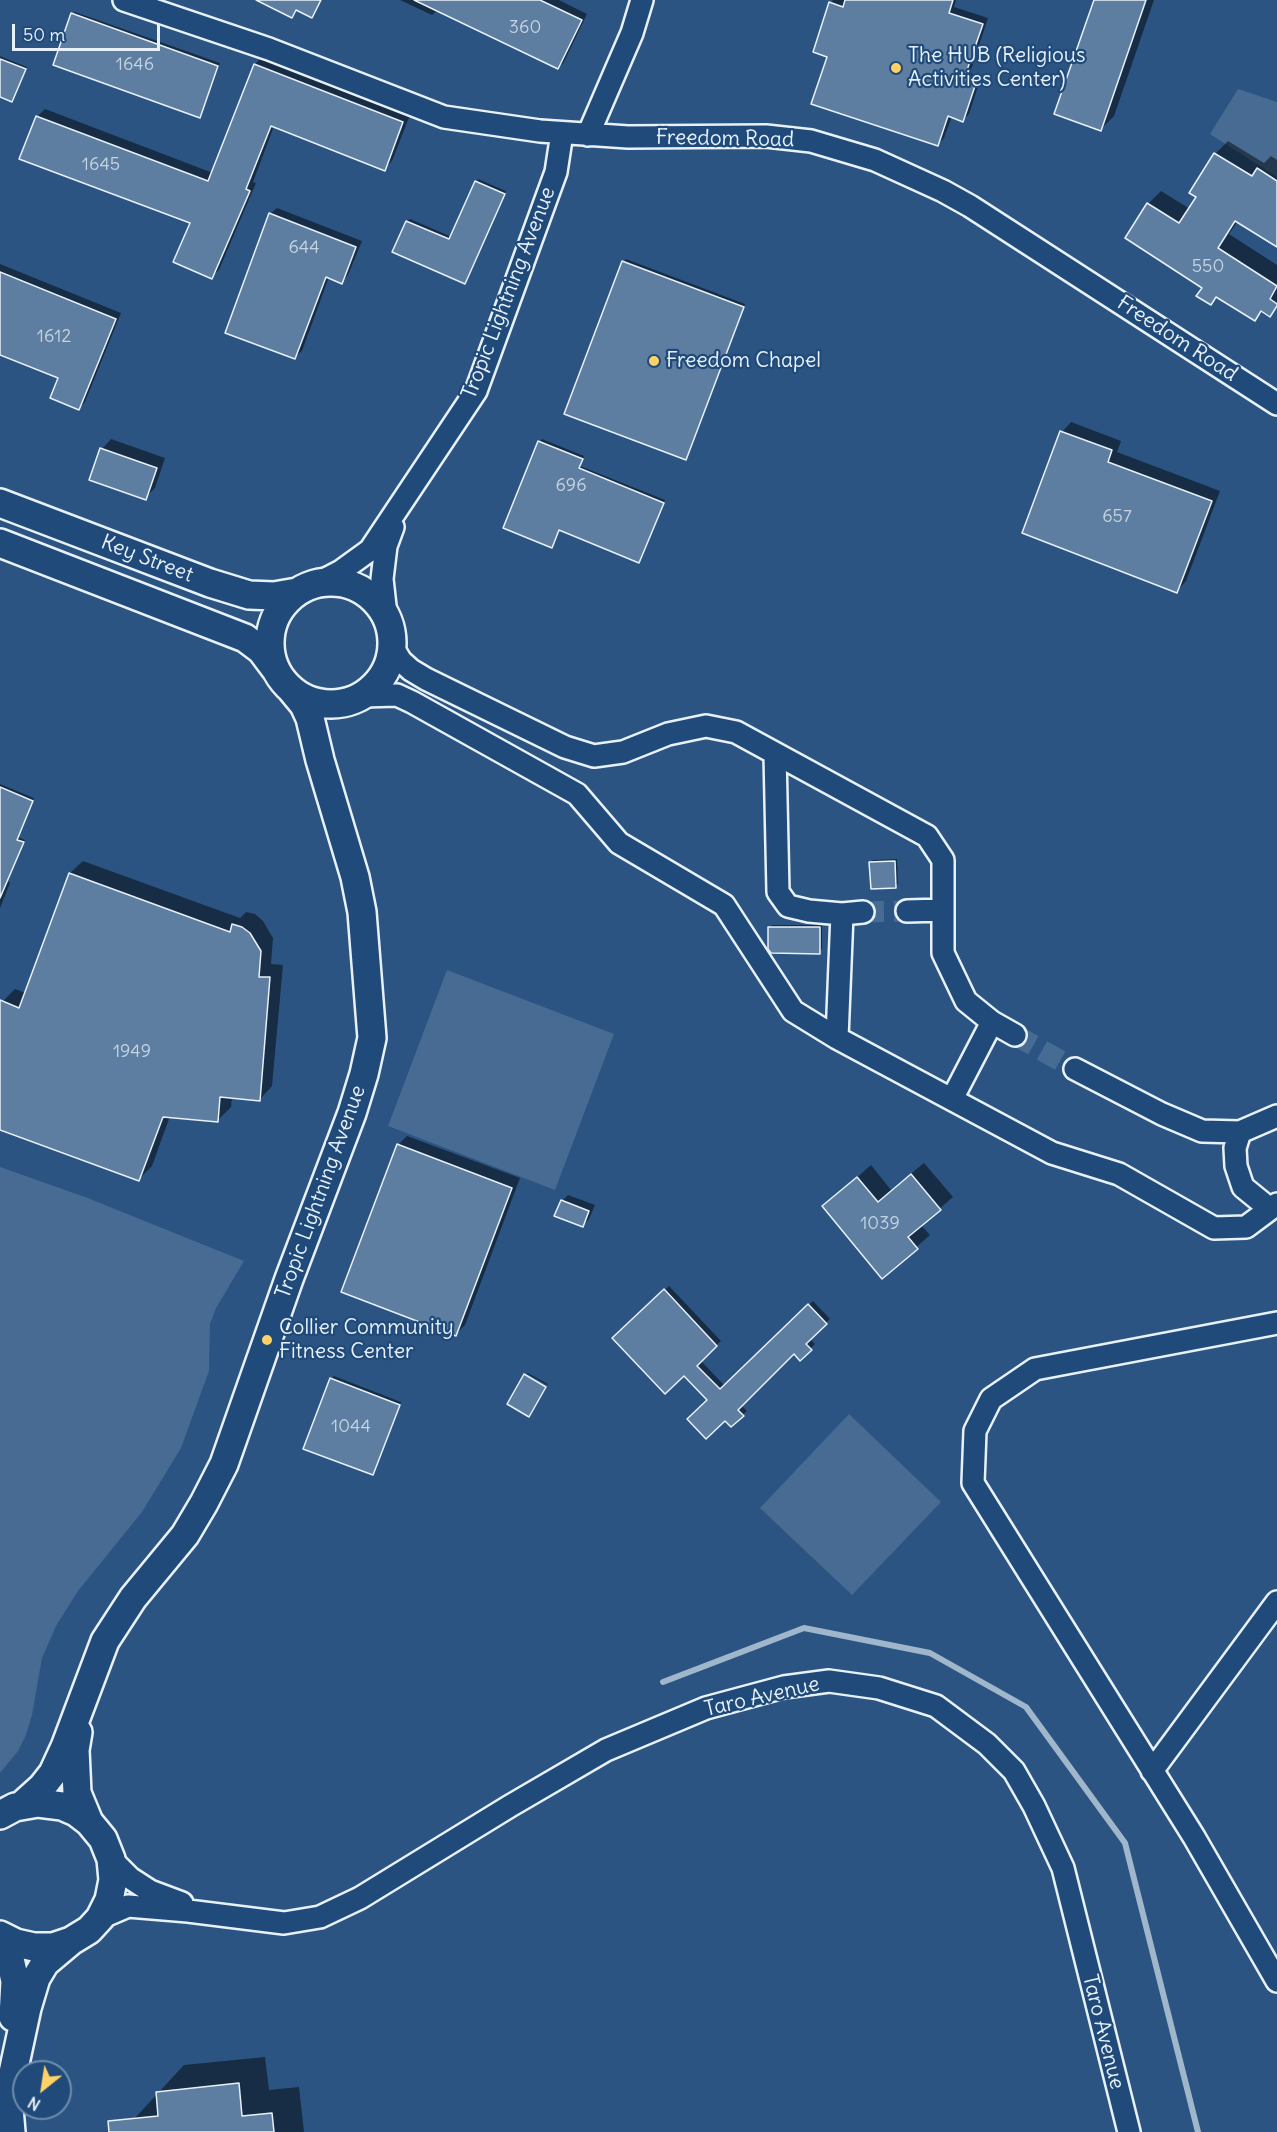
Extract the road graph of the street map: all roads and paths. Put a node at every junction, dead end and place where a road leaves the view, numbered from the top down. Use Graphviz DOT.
graph roads {
  1 [pos="124,0"];
  2 [pos="642,0"];
  3 [pos="562,133"];
  4 [pos="588,135"];
  5 [pos="1277,404"];
  6 [pos="0,503"];
  7 [pos="400,507"];
  8 [pos="0,543"];
  9 [pos="307,588"];
  10 [pos="386,615"];
  11 [pos="393,648"];
  12 [pos="283,679"];
  13 [pos="353,699"];
  14 [pos="775,754"];
  15 [pos="320,760"];
  16 [pos="942,910"];
  17 [pos="908,911"];
  18 [pos="863,912"];
  19 [pos="842,914"];
  20 [pos="992,1022"];
  21 [pos="1015,1035"];
  22 [pos="837,1038"];
  23 [pos="1075,1070"];
  24 [pos="952,1099"];
  25 [pos="1277,1116"];
  26 [pos="1240,1132"];
  27 [pos="1273,1207"];
  28 [pos="1277,1323"];
  29 [pos="1277,1602"];
  30 [pos="87,1689"];
  31 [pos="1152,1771"];
  32 [pos="11,1810"];
  33 [pos="89,1822"];
  34 [pos="111,1859"];
  35 [pos="229,1917"];
  36 [pos="100,1918"];
  37 [pos="0,1935"];
  38 [pos="71,1941"];
  39 [pos="0,1942"];
  40 [pos="1277,1981"];
  41 [pos="8,2096"];
  42 [pos="11,2132"];
  43 [pos="1129,2132"];
  1 -- 3 [label="street, Freedom Road"];
  2 -- 4 [label="street"];
  3 -- 4 [label="street, Freedom Road"];
  3 -- 7 [label="street, Tropic Lightning Avenue"];
  4 -- 5 [label="street, Freedom Road"];
  6 -- 9 [label="main road, Key Street"];
  7 -- 9 [label="street"];
  7 -- 10 [label="street"];
  8 -- 12 [label="main road, Key Street"];
  9 -- 10 [label="main road"];
  9 -- 12 [label="main road"];
  10 -- 11 [label="main road"];
  11 -- 13 [label="main road"];
  11 -- 14 [label="street"];
  12 -- 13 [label="main road"];
  12 -- 15 [label="main road, Key Street"];
  13 -- 15 [label="main road"];
  13 -- 22 [label="street"];
  14 -- 16 [label="street"];
  14 -- 19 [label="street"];
  15 -- 30 [label="main road, Tropic Lightning Avenue"];
  16 -- 17 [label="street"];
  16 -- 20 [label="street"];
  18 -- 19 [label="street"];
  19 -- 22 [label="street"];
  20 -- 21 [label="street"];
  20 -- 24 [label="street"];
  22 -- 24 [label="street"];
  23 -- 26 [label="street"];
  24 -- 27 [label="street"];
  25 -- 26 [label="street"];
  26 -- 27 [label="street"];
  28 -- 31 [label="street"];
  29 -- 31 [label="street"];
  30 -- 32 [label="main road"];
  30 -- 33 [label="main road"];
  31 -- 40 [label="street"];
  32 -- 33 [label="main road"];
  33 -- 34 [label="main road"];
  34 -- 35 [label="street"];
  34 -- 36 [label="main road"];
  35 -- 36 [label="street"];
  35 -- 43 [label="street, Taro Avenue"];
  36 -- 38 [label="main road"];
  37 -- 38 [label="main road"];
  38 -- 41 [label="main road"];
  39 -- 41 [label="main road"];
  41 -- 42 [label="main road"];
}
